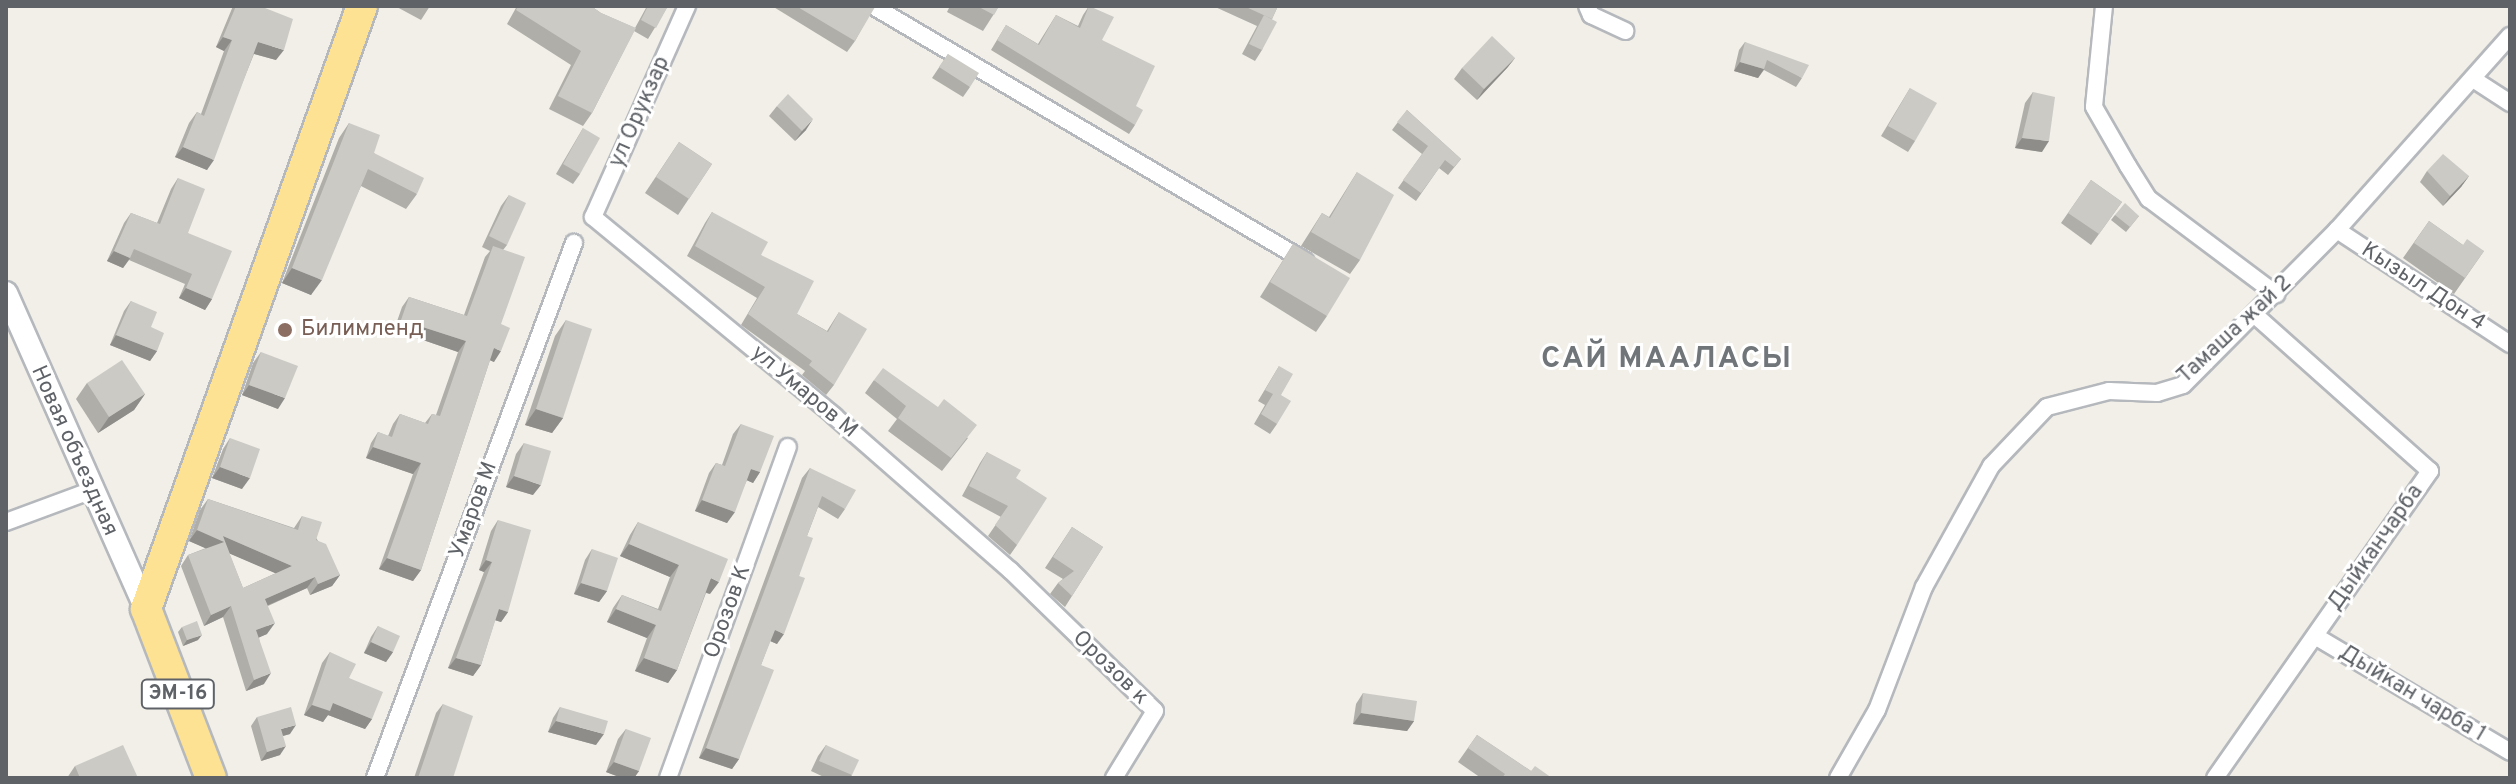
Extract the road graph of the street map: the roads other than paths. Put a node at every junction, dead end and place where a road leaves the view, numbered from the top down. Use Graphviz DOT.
graph roads {
  1 [pos="362,6"];
  2 [pos="687,6"];
  3 [pos="873,6"];
  4 [pos="1587,6"];
  5 [pos="2104,6"];
  6 [pos="1625,31"];
  7 [pos="2510,36"];
  8 [pos="2473,79"];
  9 [pos="2510,103"];
  10 [pos="593,217"];
  11 [pos="2337,230"];
  12 [pos="574,243"];
  13 [pos="1322,271"];
  14 [pos="6,293"];
  15 [pos="2276,294"];
  16 [pos="2255,315"];
  17 [pos="2510,344"];
  18 [pos="788,447"];
  19 [pos="90,491"];
  20 [pos="6,522"];
  21 [pos="1010,570"];
  22 [pos="146,609"];
  23 [pos="2315,636"];
  24 [pos="2510,752"];
  25 [pos="211,778"];
  26 [pos="375,778"];
  27 [pos="668,778"];
  28 [pos="1114,778"];
  29 [pos="1838,778"];
  30 [pos="2215,778"];
  1 -- 22 [label="highway"];
  2 -- 10 [label="street, ул Орукзар"];
  3 -- 13 [label="street"];
  4 -- 6 [label="street"];
  5 -- 15 [label="street"];
  7 -- 8 [label="street, Тамаша жай 2"];
  8 -- 9 [label="street"];
  8 -- 11 [label="street, Тамаша жай 2"];
  10 -- 21 [label="street, ул Умаров М"];
  11 -- 15 [label="street, Тамаша жай 2"];
  11 -- 17 [label="street, Кызыл Дон 4"];
  12 -- 26 [label="street, Умаров М"];
  14 -- 19 [label="main road, Новая объездная"];
  15 -- 16 [label="street, Тамаша жай 2"];
  16 -- 23 [label="street, Дыйканчарба"];
  16 -- 29 [label="street, Тамаша жай 2"];
  18 -- 27 [label="street, Орозов К"];
  19 -- 20 [label="street"];
  19 -- 22 [label="main road, Новая объездная"];
  21 -- 28 [label="street, Орозов к"];
  22 -- 25 [label="highway, ЭМ-16"];
  23 -- 24 [label="street, Дыйкан чарба 1"];
  23 -- 30 [label="street, Дыйканчарба"];
}
